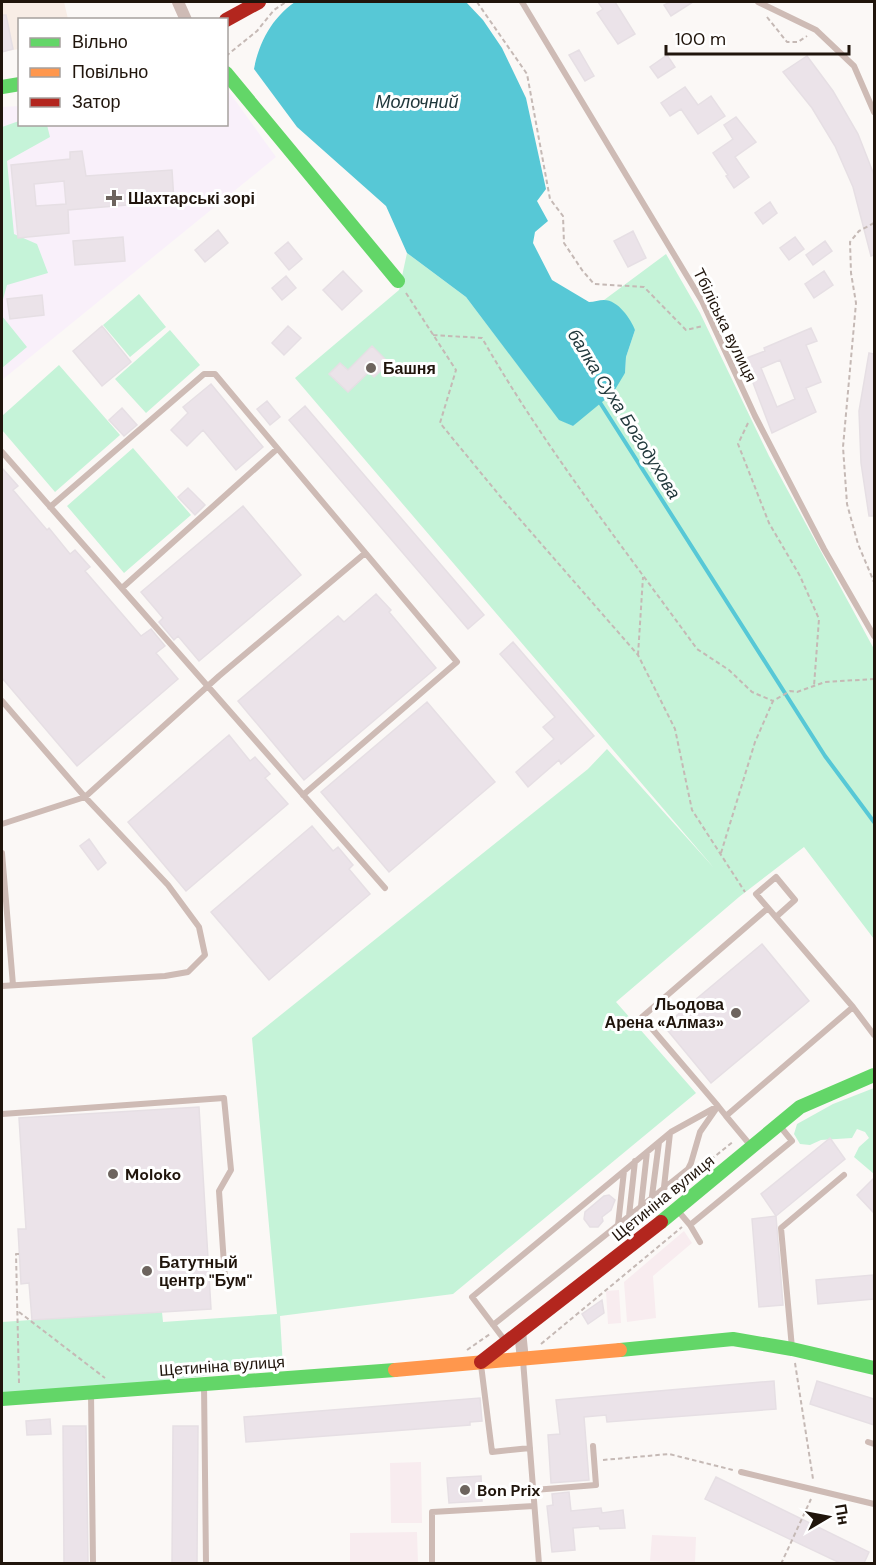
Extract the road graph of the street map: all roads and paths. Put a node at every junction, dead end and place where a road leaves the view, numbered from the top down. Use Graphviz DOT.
graph roads {
  1 [pos="178,2"];
  2 [pos="259,2"];
  3 [pos="286,2"];
  4 [pos="477,2"];
  5 [pos="522,2"];
  6 [pos="759,2"];
  7 [pos="185,18"];
  8 [pos="228,19"];
  9 [pos="816,30"];
  10 [pos="228,54"];
  11 [pos="228,75"];
  12 [pos="18,84"];
  13 [pos="2,87"];
  14 [pos="874,112"];
  15 [pos="874,223"];
  16 [pos="398,281"];
  17 [pos="712,324"];
  18 [pos="433,335"];
  19 [pos="753,412"];
  20 [pos="277,449"];
  21 [pos="2,452"];
  22 [pos="50,507"];
  23 [pos="364,554"];
  24 [pos="644,575"];
  25 [pos="874,582"];
  26 [pos="122,588"];
  27 [pos="874,636"];
  28 [pos="638,655"];
  29 [pos="874,679"];
  30 [pos="208,686"];
  31 [pos="814,686"];
  32 [pos="2,700"];
  33 [pos="773,701"];
  34 [pos="303,795"];
  35 [pos="85,797"];
  36 [pos="2,824"];
  37 [pos="2,853"];
  38 [pos="720,854"];
  39 [pos="385,888"];
  40 [pos="746,892"];
  41 [pos="768,908"];
  42 [pos="776,917"];
  43 [pos="13,985"];
  44 [pos="2,986"];
  45 [pos="853,1007"];
  46 [pos="874,1035"];
  47 [pos="874,1075"];
  48 [pos="718,1106"];
  49 [pos="2,1114"];
  50 [pos="726,1116"];
  51 [pos="779,1124"];
  52 [pos="670,1133"];
  53 [pos="658,1142"];
  54 [pos="752,1147"];
  55 [pos="647,1152"];
  56 [pos="635,1161"];
  57 [pos="624,1171"];
  58 [pos="844,1175"];
  59 [pos="664,1187"];
  60 [pos="652,1197"];
  61 [pos="642,1206"];
  62 [pos="678,1210"];
  63 [pos="629,1216"];
  64 [pos="689,1224"];
  65 [pos="618,1225"];
  66 [pos="700,1242"];
  67 [pos="20,1254"];
  68 [pos="225,1279"];
  69 [pos="18,1312"];
  70 [pos="493,1324"];
  71 [pos="520,1331"];
  72 [pos="507,1342"];
  73 [pos="536,1347"];
  74 [pos="792,1349"];
  75 [pos="523,1360"];
  76 [pos="481,1362"];
  77 [pos="874,1368"];
  78 [pos="204,1383"];
  79 [pos="121,1390"];
  80 [pos="91,1392"];
  81 [pos="19,1398"];
  82 [pos="2,1399"];
  83 [pos="593,1446"];
  84 [pos="530,1448"];
  85 [pos="594,1461"];
  86 [pos="741,1472"];
  87 [pos="815,1489"];
  88 [pos="534,1490"];
  89 [pos="874,1503"];
  90 [pos="534,1506"];
  91 [pos="93,1563"];
  92 [pos="206,1563"];
  93 [pos="432,1563"];
  94 [pos="539,1563"];
  95 [pos="782,1563"];
  1 -- 7 [label="street"];
  2 -- 8 [label="street"];
  3 -- 10 [label="path"];
  4 -- 17 [label="path"];
  5 -- 17 [label="lane, Тбіліська вулиця"];
  6 -- 9 [label="lane"];
  6 -- 9 [label="path"];
  9 -- 14 [label="lane"];
  11 -- 16 [label="street"];
  12 -- 13 [label="street"];
  15 -- 25 [label="path"];
  16 -- 18 [label="path"];
  17 -- 19 [label="lane, Тбіліська вулиця"];
  18 -- 24 [label="path"];
  18 -- 28 [label="path"];
  19 -- 27 [label="lane, Тбіліська вулиця"];
  19 -- 31 [label="path"];
  20 -- 22 [label="lane"];
  20 -- 23 [label="lane"];
  20 -- 26 [label="lane"];
  21 -- 22 [label="lane"];
  22 -- 26 [label="lane"];
  23 -- 30 [label="lane"];
  23 -- 34 [label="lane"];
  24 -- 28 [label="path"];
  24 -- 33 [label="path"];
  26 -- 30 [label="lane"];
  28 -- 38 [label="path"];
  29 -- 31 [label="path"];
  30 -- 34 [label="lane"];
  30 -- 35 [label="lane"];
  31 -- 33 [label="path"];
  32 -- 35 [label="lane"];
  33 -- 38 [label="path"];
  34 -- 39 [label="lane"];
  35 -- 36 [label="lane"];
  35 -- 43 [label="lane"];
  37 -- 43 [label="lane"];
  38 -- 40 [label="path"];
  41 -- 42 [label="lane"];
  41 -- 42 [label="lane"];
  41 -- 48 [label="lane"];
  42 -- 45 [label="lane"];
  43 -- 44 [label="lane"];
  45 -- 46 [label="lane"];
  45 -- 50 [label="lane"];
  47 -- 51 [label="street, Щетиніна вулиця"];
  48 -- 50 [label="lane"];
  48 -- 52 [label="lane"];
  48 -- 59 [label="lane"];
  49 -- 68 [label="lane"];
  50 -- 54 [label="lane"];
  51 -- 54 [label="street, Щетиніна вулиця"];
  51 -- 64 [label="lane"];
  52 -- 53 [label="lane"];
  52 -- 59 [label="lane"];
  53 -- 55 [label="lane"];
  53 -- 60 [label="lane"];
  54 -- 62 [label="street, Щетиніна вулиця"];
  55 -- 56 [label="lane"];
  55 -- 61 [label="lane"];
  56 -- 57 [label="lane"];
  56 -- 63 [label="lane"];
  57 -- 65 [label="lane"];
  57 -- 70 [label="lane"];
  58 -- 74 [label="lane"];
  59 -- 60 [label="lane"];
  60 -- 61 [label="lane"];
  61 -- 63 [label="lane"];
  62 -- 64 [label="lane"];
  62 -- 71 [label="street, Щетиніна вулиця"];
  63 -- 65 [label="lane"];
  64 -- 66 [label="lane"];
  64 -- 73 [label="path"];
  65 -- 70 [label="lane"];
  67 -- 69 [label="path"];
  69 -- 79 [label="path"];
  69 -- 81 [label="path"];
  70 -- 72 [label="lane"];
  71 -- 72 [label="street, Щетиніна вулиця"];
  71 -- 75 [label="street"];
  72 -- 76 [label="street, Щетиніна вулиця"];
  74 -- 75 [label="street, Щетиніна вулиця"];
  74 -- 77 [label="street, Щетиніна вулиця"];
  74 -- 87 [label="path"];
  75 -- 76 [label="street, Щетиніна вулиця"];
  75 -- 84 [label="lane"];
  76 -- 78 [label="street, Щетиніна вулиця"];
  76 -- 84 [label="lane"];
  78 -- 79 [label="street, Щетиніна вулиця"];
  78 -- 92 [label="lane"];
  79 -- 80 [label="street, Щетиніна вулиця"];
  80 -- 81 [label="street, Щетиніна вулиця"];
  80 -- 91 [label="lane"];
  81 -- 82 [label="street, Щетиніна вулиця"];
  83 -- 85 [label="lane"];
  84 -- 88 [label="lane"];
  85 -- 86 [label="path"];
  85 -- 88 [label="lane"];
  86 -- 87 [label="lane"];
  87 -- 89 [label="lane"];
  87 -- 95 [label="path"];
  88 -- 90 [label="lane"];
  90 -- 93 [label="lane"];
  90 -- 94 [label="lane"];
}
